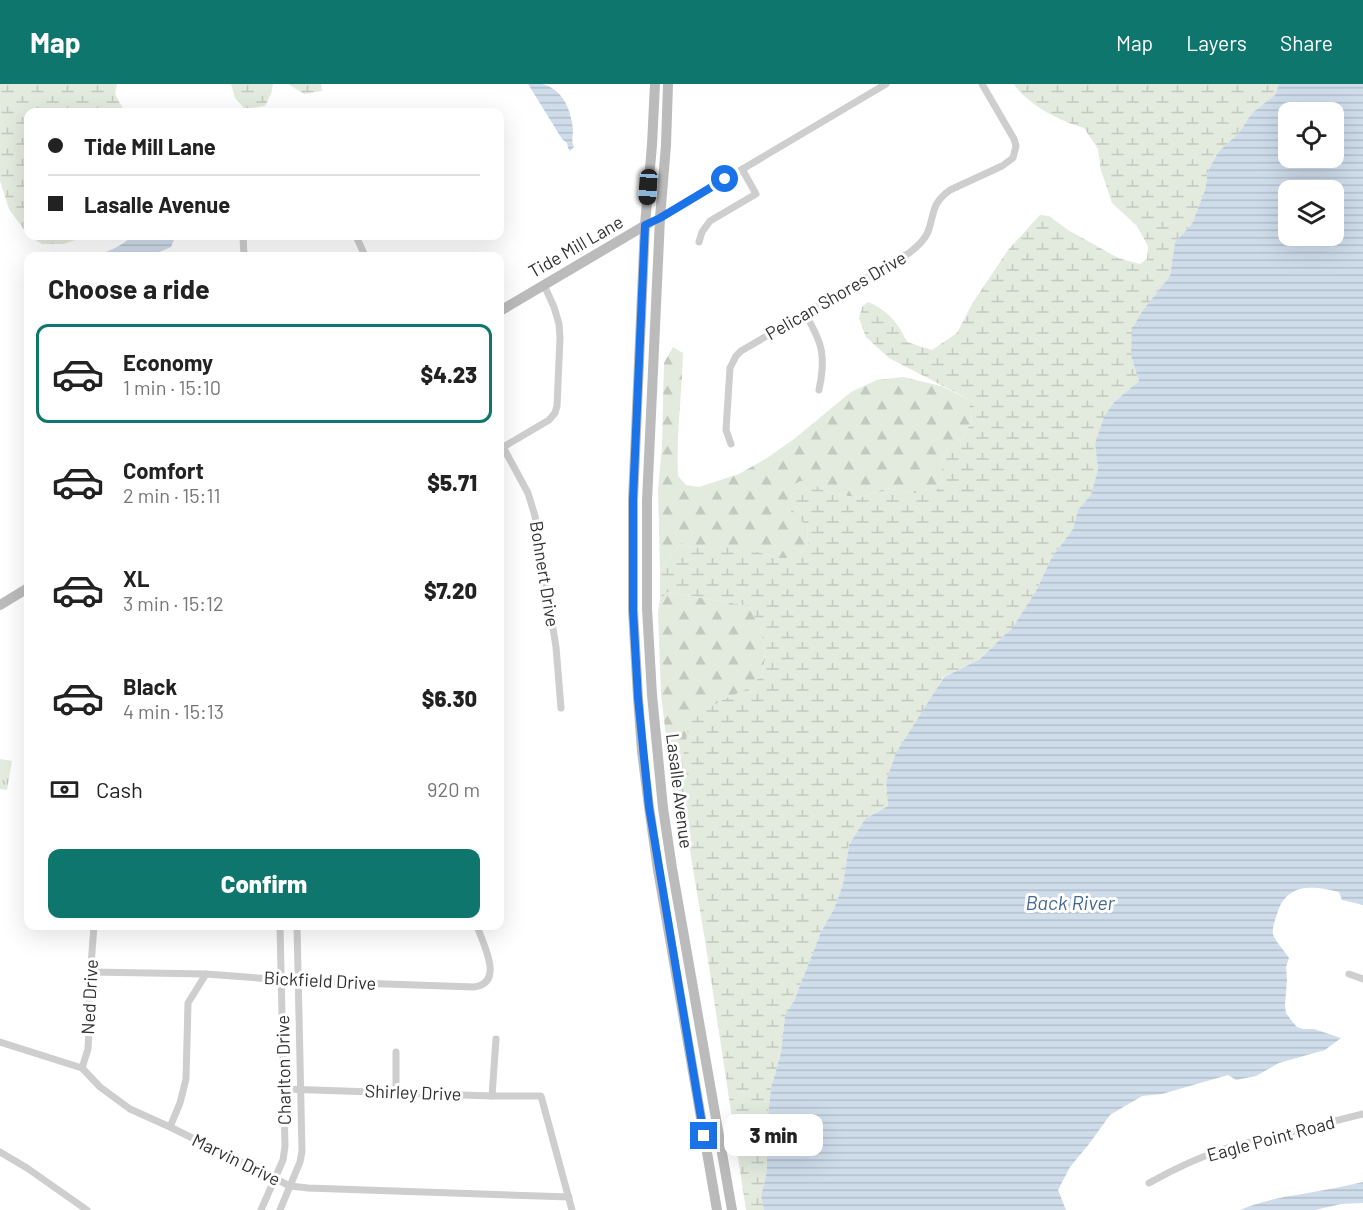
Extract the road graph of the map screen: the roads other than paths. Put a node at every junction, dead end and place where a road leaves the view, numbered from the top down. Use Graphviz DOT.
graph roads {
  1 [pos="655,84"];
  2 [pos="668,84"];
  3 [pos="886,84"];
  4 [pos="982,84"];
  5 [pos="742,169"];
  6 [pos="660,218"];
  7 [pos="645,225"];
  8 [pos="699,242"];
  9 [pos="544,285"];
  10 [pos="504,309"];
  11 [pos="805,314"];
  12 [pos="819,390"];
  13 [pos="731,444"];
  14 [pos="504,446"];
  15 [pos="504,453"];
  16 [pos="24,590"];
  17 [pos="0,605"];
  18 [pos="561,708"];
  19 [pos="94,930"];
  20 [pos="280,930"];
  21 [pos="297,930"];
  22 [pos="478,930"];
  23 [pos="91,972"];
  24 [pos="206,974"];
  25 [pos="1349,974"];
  26 [pos="1363,979"];
  27 [pos="281,980"];
  28 [pos="298,981"];
  29 [pos="496,1039"];
  30 [pos="0,1042"];
  31 [pos="396,1052"];
  32 [pos="82,1068"];
  33 [pos="301,1088"];
  34 [pos="284,1089"];
  35 [pos="396,1092"];
  36 [pos="492,1096"];
  37 [pos="1363,1114"];
  38 [pos="170,1127"];
  39 [pos="0,1152"];
  40 [pos="274,1179"];
  41 [pos="1149,1183"];
  42 [pos="290,1186"];
  43 [pos="569,1197"];
  44 [pos="87,1210"];
  45 [pos="261,1210"];
  46 [pos="280,1210"];
  47 [pos="572,1210"];
  48 [pos="717,1210"];
  49 [pos="732,1210"];
  1 -- 7 [label="main road, Lasalle Avenue"];
  2 -- 6 [label="main road, Lasalle Avenue"];
  3 -- 5 [label="street, Tide Mill Lane"];
  4 -- 11 [label="street, Pelican Shores Drive"];
  5 -- 6 [label="street, Tide Mill Lane"];
  5 -- 8 [label="street"];
  6 -- 7 [label="main road, Tide Mill Lane"];
  6 -- 49 [label="main road, Lasalle Avenue"];
  7 -- 9 [label="main road, Tide Mill Lane"];
  7 -- 48 [label="main road, Lasalle Avenue"];
  9 -- 10 [label="main road, Tide Mill Lane"];
  9 -- 14 [label="street"];
  11 -- 12 [label="street"];
  11 -- 13 [label="street, Pelican Shores Drive"];
  15 -- 18 [label="street, Bohnert Drive"];
  16 -- 17 [label="main road"];
  19 -- 23 [label="street, Ned Drive"];
  20 -- 27 [label="street, Charlton Drive"];
  21 -- 28 [label="street, Charlton Drive"];
  22 -- 28 [label="street, Bickfield Drive"];
  23 -- 24 [label="street, Bickfield Drive"];
  23 -- 32 [label="street, Ned Drive"];
  24 -- 27 [label="street, Bickfield Drive"];
  24 -- 38 [label="street"];
  25 -- 26 [label="street"];
  27 -- 28 [label="street, Bickfield Drive"];
  27 -- 34 [label="street, Charlton Drive"];
  28 -- 33 [label="street, Charlton Drive"];
  29 -- 36 [label="street"];
  30 -- 32 [label="street, Marvin Drive"];
  31 -- 35 [label="street"];
  32 -- 38 [label="street, Marvin Drive"];
  33 -- 34 [label="street, Shirley Drive"];
  33 -- 35 [label="street, Shirley Drive"];
  33 -- 42 [label="street, Charlton Drive"];
  34 -- 40 [label="street, Charlton Drive"];
  35 -- 36 [label="street, Shirley Drive"];
  36 -- 43 [label="street, Shirley Drive"];
  37 -- 41 [label="street, Eagle Point Road"];
  38 -- 40 [label="street, Marvin Drive"];
  39 -- 44 [label="street"];
  40 -- 42 [label="street, Marvin Drive"];
  40 -- 45 [label="street, Charlton Drive"];
  42 -- 43 [label="street, Marvin Drive"];
  42 -- 46 [label="street, Charlton Drive"];
  43 -- 47 [label="street"];
}
